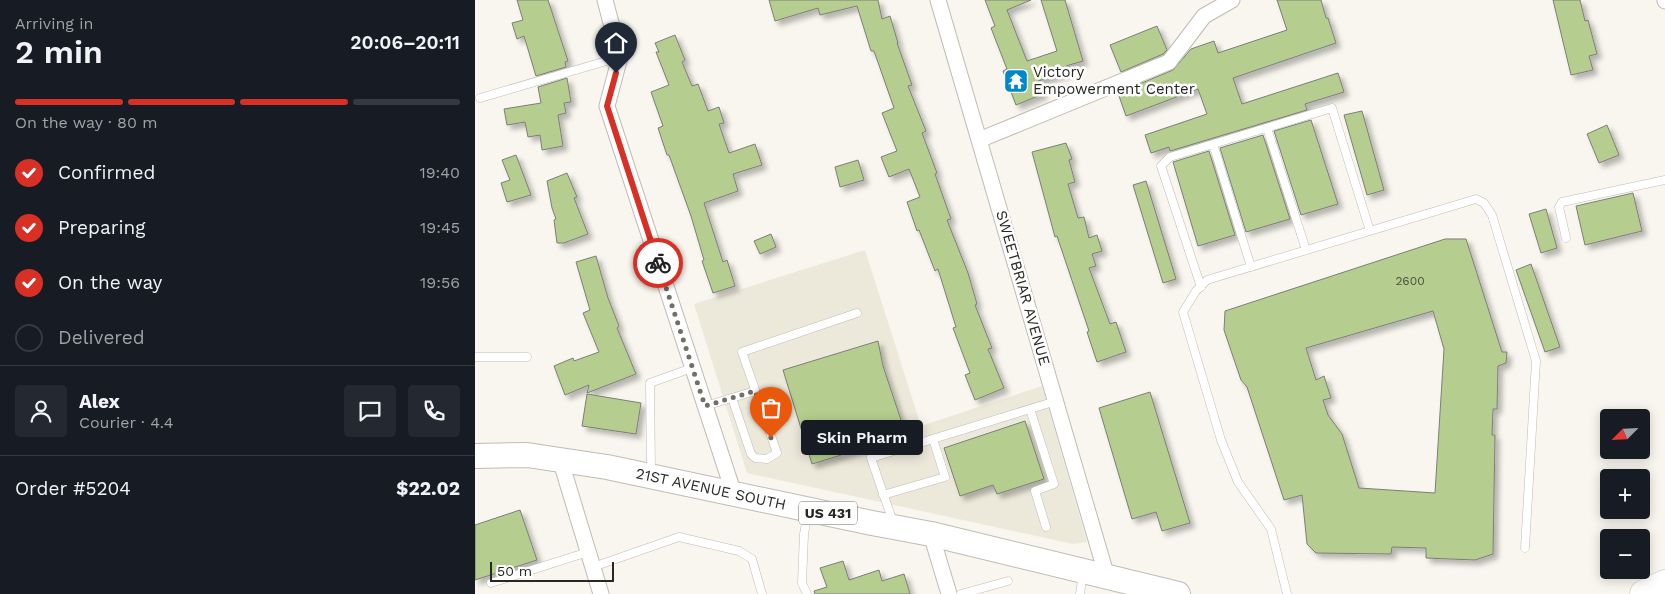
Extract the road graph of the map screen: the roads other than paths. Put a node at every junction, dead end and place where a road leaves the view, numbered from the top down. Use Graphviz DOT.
graph roads {
  1 [pos="605,0"];
  2 [pos="938,0"];
  3 [pos="1232,0"];
  4 [pos="620,57"];
  5 [pos="479,98"];
  6 [pos="1267,128"];
  7 [pos="979,140"];
  8 [pos="1213,144"];
  9 [pos="1665,180"];
  10 [pos="1370,231"];
  11 [pos="1566,238"];
  12 [pos="1306,250"];
  13 [pos="1251,267"];
  14 [pos="1201,287"];
  15 [pos="857,313"];
  16 [pos="475,357"];
  17 [pos="527,357"];
  18 [pos="692,368"];
  19 [pos="755,391"];
  20 [pos="732,398"];
  21 [pos="1056,401"];
  22 [pos="705,406"];
  23 [pos="1030,409"];
  24 [pos="933,439"];
  25 [pos="475,456"];
  26 [pos="560,459"];
  27 [pos="651,477"];
  28 [pos="734,494"];
  29 [pos="883,495"];
  30 [pos="809,509"];
  31 [pos="894,526"];
  32 [pos="1046,527"];
  33 [pos="931,534"];
  34 [pos="1525,548"];
  35 [pos="588,552"];
  36 [pos="593,567"];
  37 [pos="1083,571"];
  38 [pos="1107,576"];
  39 [pos="1008,581"];
  40 [pos="491,584"];
  41 [pos="1665,584"];
  42 [pos="601,594"];
  43 [pos="762,594"];
  44 [pos="807,594"];
  45 [pos="949,594"];
  46 [pos="961,594"];
  47 [pos="1080,594"];
  48 [pos="1178,594"];
  49 [pos="1287,594"];
  50 [pos="1644,594"];
  1 -- 4 [label="street"];
  2 -- 7 [label="street, SWEETBRIAR AVENUE"];
  3 -- 7 [label="street"];
  4 -- 5 [label="lane"];
  4 -- 18 [label="street"];
  6 -- 8 [label="lane"];
  6 -- 10 [label="lane"];
  6 -- 12 [label="lane"];
  7 -- 21 [label="street, SWEETBRIAR AVENUE"];
  8 -- 13 [label="lane"];
  8 -- 14 [label="lane"];
  9 -- 11 [label="lane"];
  10 -- 12 [label="lane"];
  10 -- 34 [label="lane"];
  12 -- 13 [label="lane"];
  13 -- 14 [label="lane"];
  14 -- 49 [label="lane"];
  15 -- 19 [label="lane"];
  16 -- 17 [label="lane"];
  18 -- 22 [label="street"];
  18 -- 27 [label="lane"];
  19 -- 20 [label="lane"];
  19 -- 20 [label="lane"];
  20 -- 22 [label="lane"];
  21 -- 23 [label="lane"];
  21 -- 38 [label="street, SWEETBRIAR AVENUE"];
  22 -- 28 [label="street"];
  23 -- 24 [label="lane"];
  23 -- 32 [label="lane"];
  24 -- 29 [label="lane"];
  24 -- 29 [label="lane"];
  25 -- 26 [label="main road, 21ST AVENUE SOUTH / US 431"];
  26 -- 27 [label="main road, 21ST AVENUE SOUTH / US 431"];
  26 -- 35 [label="street"];
  27 -- 28 [label="main road, 21ST AVENUE SOUTH / US 431"];
  28 -- 30 [label="main road, 21ST AVENUE SOUTH / US 431"];
  29 -- 31 [label="lane"];
  30 -- 31 [label="main road, 21ST AVENUE SOUTH / US 431"];
  30 -- 44 [label="lane"];
  31 -- 33 [label="main road, 21ST AVENUE SOUTH / US 431"];
  33 -- 37 [label="main road, 21ST AVENUE SOUTH / US 431"];
  33 -- 45 [label="street"];
  35 -- 36 [label="street"];
  35 -- 40 [label="lane"];
  36 -- 42 [label="street"];
  36 -- 43 [label="lane"];
  37 -- 38 [label="main road, 21ST AVENUE SOUTH / US 431"];
  37 -- 47 [label="lane"];
  38 -- 48 [label="main road, 21ST AVENUE SOUTH / US 431"];
  39 -- 46 [label="lane"];
  41 -- 50 [label="highway"];
}
